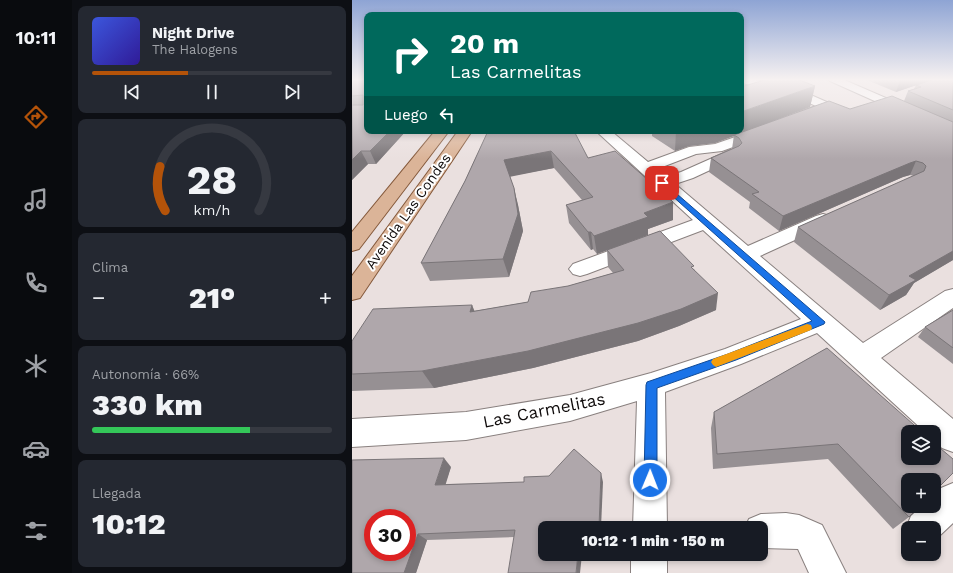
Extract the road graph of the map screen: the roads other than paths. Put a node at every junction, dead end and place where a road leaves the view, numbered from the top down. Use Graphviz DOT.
graph roads {
  1 [pos="825,106"];
  2 [pos="894,106"];
  3 [pos="953,132"];
  4 [pos="440,134"];
  5 [pos="463,134"];
  6 [pos="606,134"];
  7 [pos="731,156"];
  8 [pos="646,168"];
  9 [pos="662,183"];
  10 [pos="838,213"];
  11 [pos="706,222"];
  12 [pos="352,245"];
  13 [pos="745,256"];
  14 [pos="580,269"];
  15 [pos="352,292"];
  16 [pos="953,297"];
  17 [pos="820,322"];
  18 [pos="861,358"];
  19 [pos="651,385"];
  20 [pos="352,433"];
  21 [pos="953,438"];
  22 [pos="953,500"];
  23 [pos="650,521"];
  24 [pos="930,521"];
  25 [pos="768,531"];
  26 [pos="649,561"];
  27 [pos="649,573"];
  28 [pos="828,573"];
  1 -- 8 [label="street"];
  2 -- 3 [label="street"];
  4 -- 12 [label="main road, Avenida Las Condes"];
  5 -- 15 [label="main road, Avenida Las Condes"];
  6 -- 8 [label="street"];
  7 -- 9 [label="street"];
  8 -- 9 [label="street"];
  9 -- 11 [label="street"];
  10 -- 13 [label="street"];
  11 -- 13 [label="street"];
  11 -- 14 [label="street"];
  13 -- 17 [label="street"];
  16 -- 18 [label="street"];
  17 -- 18 [label="street"];
  17 -- 19 [label="street, Las Carmelitas"];
  18 -- 21 [label="street"];
  19 -- 20 [label="street, Las Carmelitas"];
  19 -- 23 [label="street"];
  22 -- 24 [label="street"];
  25 -- 28 [label="street"];
  26 -- 27 [label="street"];
}
